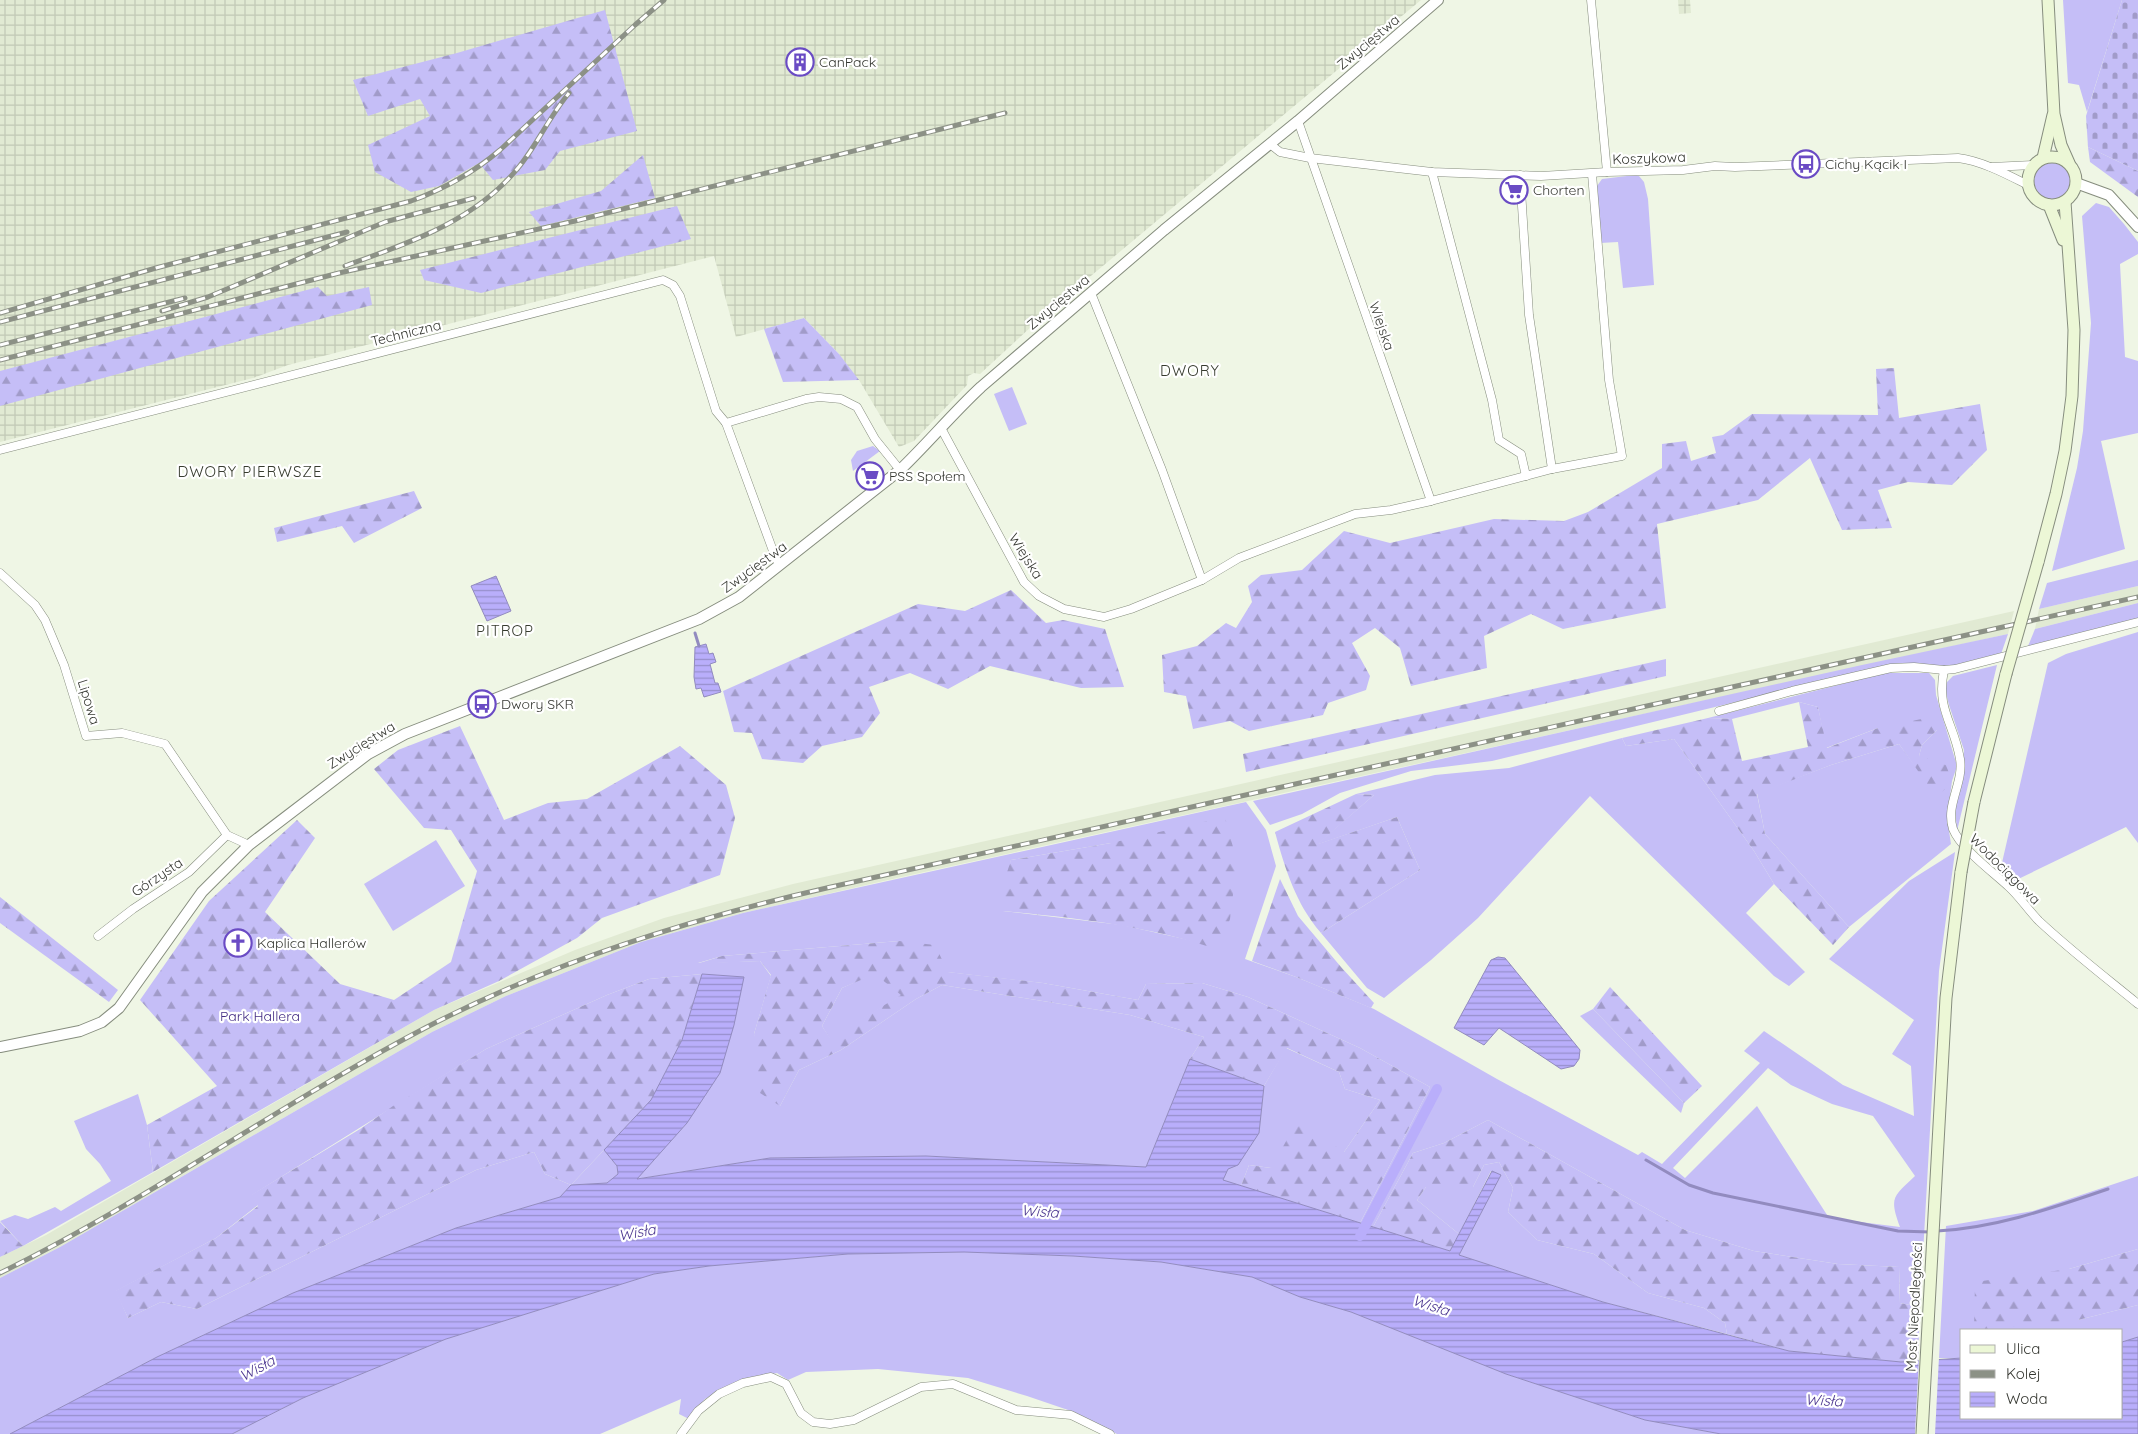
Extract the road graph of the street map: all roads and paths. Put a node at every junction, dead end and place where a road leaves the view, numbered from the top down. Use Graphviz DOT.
graph roads {
  1 [pos="1438,0"];
  2 [pos="1592,0"];
  3 [pos="2048,0"];
  4 [pos="2054,114"];
  5 [pos="1298,121"];
  6 [pos="1270,144"];
  7 [pos="1310,158"];
  8 [pos="2043,158"];
  9 [pos="2069,163"];
  10 [pos="2033,165"];
  11 [pos="1989,167"];
  12 [pos="1432,172"];
  13 [pos="1607,172"];
  14 [pos="1592,174"];
  15 [pos="1520,175"];
  16 [pos="2076,183"];
  17 [pos="2028,185"];
  18 [pos="2065,202"];
  19 [pos="2049,205"];
  20 [pos="2138,227"];
  21 [pos="2067,248"];
  22 [pos="1091,293"];
  23 [pos="726,423"];
  24 [pos="941,428"];
  25 [pos="0,450"];
  26 [pos="1552,469"];
  27 [pos="900,470"];
  28 [pos="1526,476"];
  29 [pos="1431,501"];
  30 [pos="780,565"];
  31 [pos="0,573"];
  32 [pos="1202,580"];
  33 [pos="2138,622"];
  34 [pos="1944,670"];
  35 [pos="1719,711"];
  36 [pos="227,835"];
  37 [pos="249,845"];
  38 [pos="98,936"];
  39 [pos="2138,1004"];
  40 [pos="0,1047"];
  41 [pos="681,1434"];
  42 [pos="1110,1434"];
  43 [pos="1922,1434"];
  1 -- 5 [label="street, Zwycięstwa"];
  2 -- 13 [label="street"];
  3 -- 4 [label="main road"];
  4 -- 8 [label="main road"];
  4 -- 9 [label="main road"];
  5 -- 6 [label="street, Zwycięstwa"];
  5 -- 7 [label="street"];
  6 -- 7 [label="street, Koszykowa"];
  6 -- 22 [label="street, Zwycięstwa"];
  7 -- 12 [label="street, Koszykowa"];
  7 -- 29 [label="street, Wiejska"];
  8 -- 9 [label="main road"];
  8 -- 10 [label="main road"];
  9 -- 16 [label="main road"];
  10 -- 11 [label="street, Koszykowa"];
  10 -- 17 [label="main road"];
  11 -- 13 [label="street, Koszykowa"];
  11 -- 17 [label="street, Koszykowa"];
  12 -- 15 [label="street, Koszykowa"];
  12 -- 28 [label="street"];
  13 -- 14 [label="street, Koszykowa"];
  14 -- 15 [label="street, Koszykowa"];
  14 -- 26 [label="street, Wiejska"];
  15 -- 26 [label="street"];
  16 -- 18 [label="main road"];
  16 -- 20 [label="street"];
  17 -- 19 [label="main road"];
  18 -- 19 [label="main road"];
  18 -- 21 [label="main road, Most Niepodległości"];
  19 -- 21 [label="main road"];
  21 -- 43 [label="main road, Most Niepodległości, bridge"];
  22 -- 24 [label="street, Zwycięstwa"];
  22 -- 32 [label="street"];
  23 -- 25 [label="street, Techniczna"];
  23 -- 27 [label="street"];
  23 -- 30 [label="street, Techniczna"];
  24 -- 27 [label="street, Zwycięstwa"];
  24 -- 32 [label="street, Wiejska"];
  26 -- 28 [label="street, Wiejska"];
  27 -- 30 [label="street, Zwycięstwa"];
  28 -- 29 [label="street, Wiejska"];
  29 -- 32 [label="street, Wiejska"];
  30 -- 37 [label="street, Zwycięstwa"];
  31 -- 36 [label="street, Lipowa"];
  33 -- 34 [label="street"];
  34 -- 35 [label="street"];
  34 -- 39 [label="street, Wodociągowa"];
  36 -- 37 [label="street"];
  36 -- 38 [label="street, Górzysta"];
  37 -- 40 [label="street, Zwycięstwa"];
  41 -- 42 [label="street"];
}
